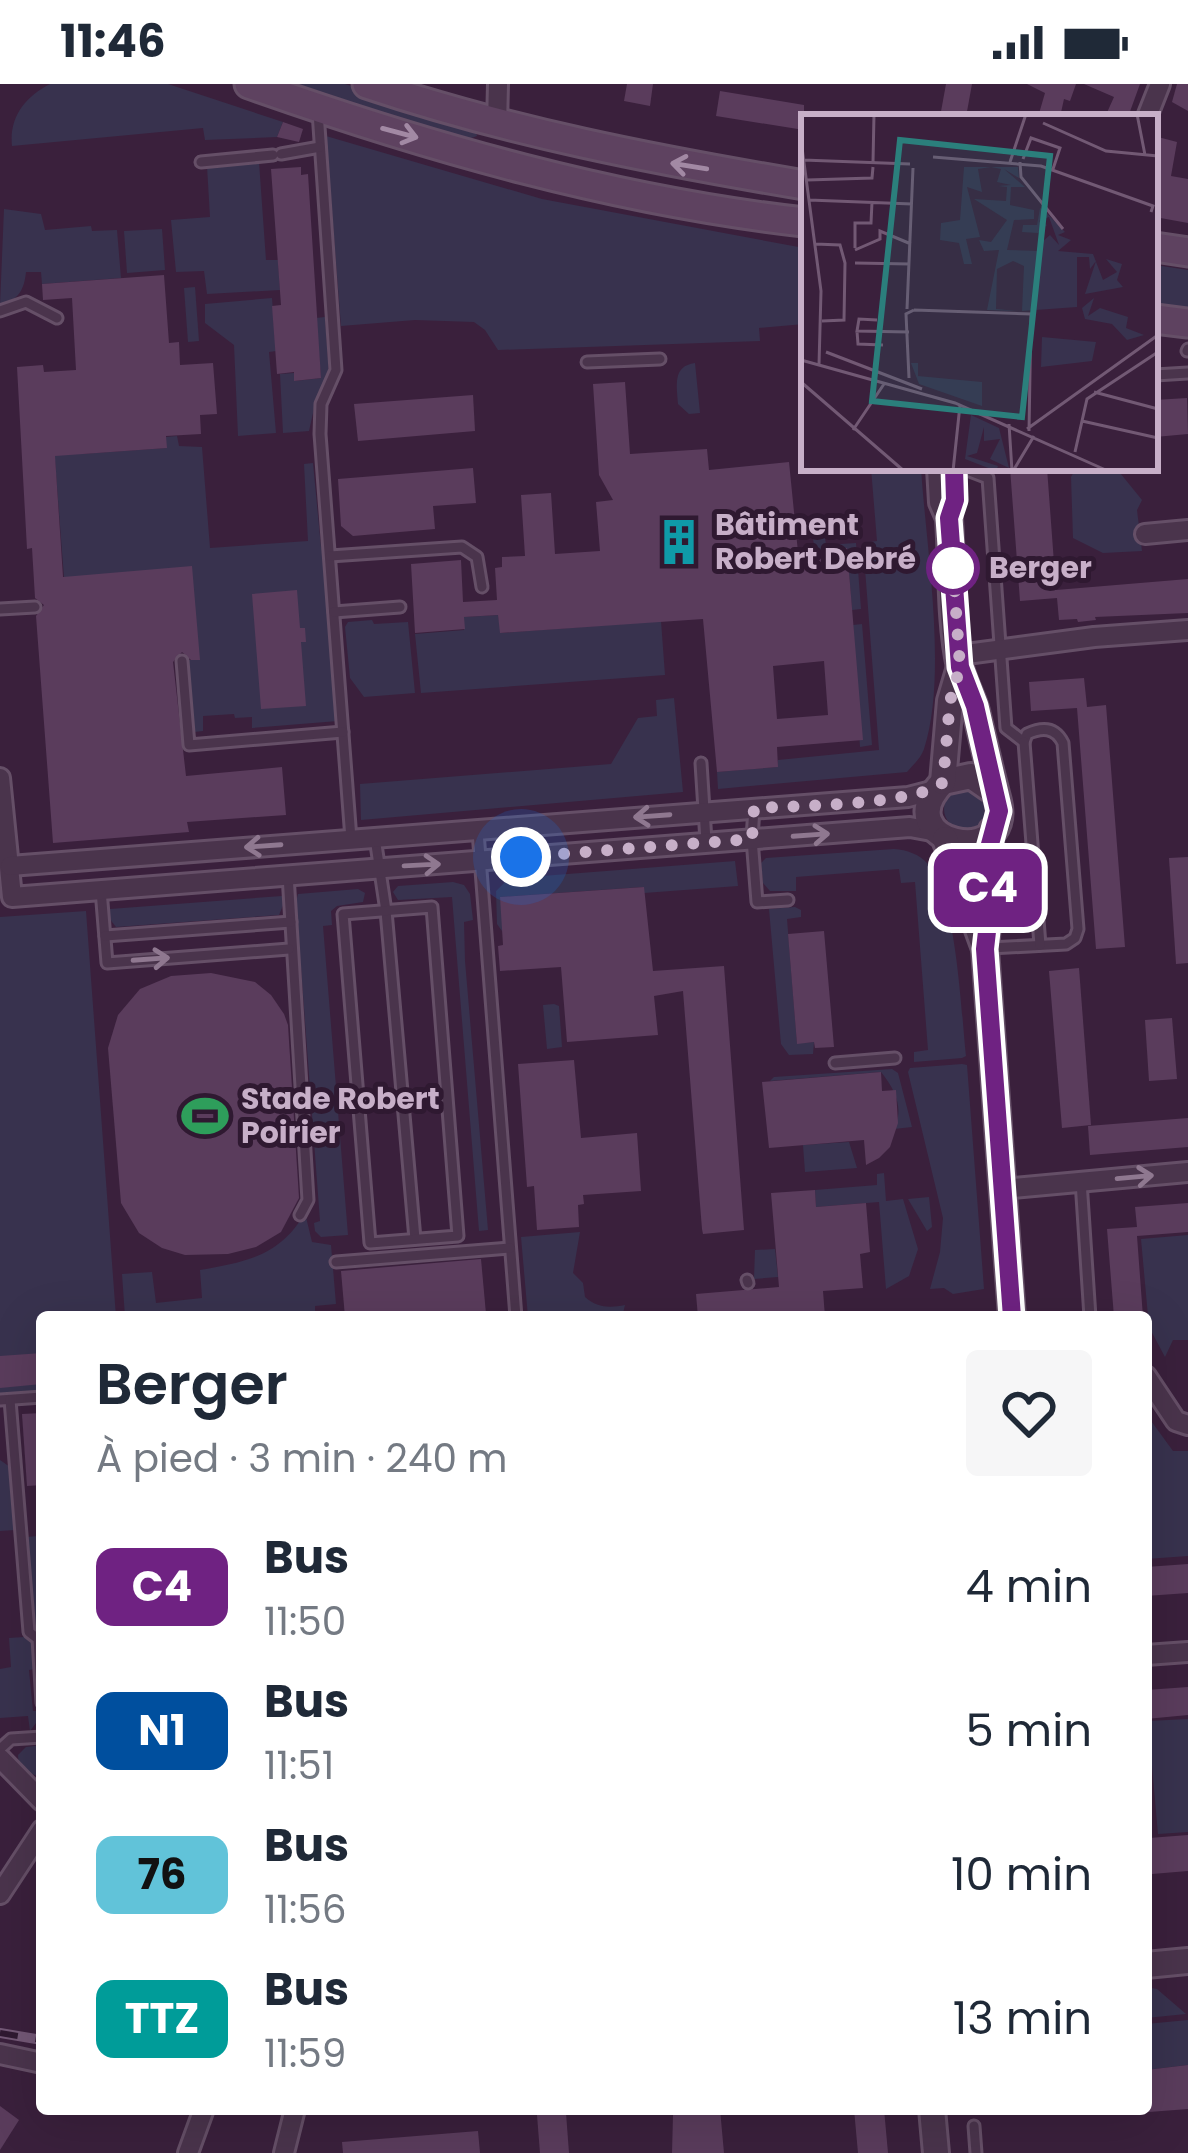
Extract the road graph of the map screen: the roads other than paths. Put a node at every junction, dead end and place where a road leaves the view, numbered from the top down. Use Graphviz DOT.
graph roads {
  1 [pos="249,84"];
  2 [pos="367,84"];
  3 [pos="498,84"];
  4 [pos="1160,84"];
  5 [pos="317,108"];
  6 [pos="1148,114"];
  7 [pos="497,125"];
  8 [pos="320,147"];
  9 [pos="496,159"];
  10 [pos="201,162"];
  11 [pos="801,184"];
  12 [pos="801,221"];
  13 [pos="1158,247"];
  14 [pos="1188,252"];
  15 [pos="0,310"];
  16 [pos="57,318"];
  17 [pos="1158,319"];
  18 [pos="1188,323"];
  19 [pos="660,358"];
  20 [pos="587,362"];
  21 [pos="1188,373"];
  22 [pos="1158,375"];
  23 [pos="940,471"];
  24 [pos="954,471"];
  25 [pos="984,472"];
  26 [pos="949,518"];
  27 [pos="1188,530"];
  28 [pos="1145,533"];
  29 [pos="330,556"];
  30 [pos="482,587"];
  31 [pos="35,607"];
  32 [pos="400,608"];
  33 [pos="0,609"];
  34 [pos="334,613"];
  35 [pos="1188,629"];
  36 [pos="1001,651"];
  37 [pos="182,661"];
  38 [pos="959,661"];
  39 [pos="343,732"];
  40 [pos="1024,742"];
  41 [pos="701,763"];
  42 [pos="0,778"];
  43 [pos="939,786"];
  44 [pos="994,792"];
  45 [pos="754,808"];
  46 [pos="705,812"];
  47 [pos="478,830"];
  48 [pos="992,830"];
  49 [pos="941,835"];
  50 [pos="375,838"];
  51 [pos="351,839"];
  52 [pos="752,839"];
  53 [pos="706,843"];
  54 [pos="480,860"];
  55 [pos="5,866"];
  56 [pos="380,868"];
  57 [pos="288,875"];
  58 [pos="101,890"];
  59 [pos="6,897"];
  60 [pos="788,900"];
  61 [pos="386,911"];
  62 [pos="291,922"];
  63 [pos="106,936"];
  64 [pos="1040,945"];
  65 [pos="290,949"];
  66 [pos="985,949"];
  67 [pos="895,1058"];
  68 [pos="835,1063"];
  69 [pos="1188,1172"];
  70 [pos="1082,1181"];
  71 [pos="1002,1189"];
  72 [pos="300,1215"];
  73 [pos="415,1239"];
  74 [pos="510,1248"];
  75 [pos="336,1262"];
  76 [pos="515,1311"];
  77 [pos="1012,1311"];
  78 [pos="1090,1311"];
  79 [pos="1152,1385"];
  80 [pos="36,1397"];
  81 [pos="5,1400"];
  82 [pos="1188,1424"];
  83 [pos="36,1638"];
  84 [pos="1188,1652"];
  85 [pos="1152,1654"];
  86 [pos="36,1737"];
  87 [pos="0,1753"];
  88 [pos="36,1794"];
  89 [pos="36,1840"];
  90 [pos="0,1894"];
  91 [pos="1188,1961"];
  92 [pos="1152,1964"];
  93 [pos="0,2054"];
  94 [pos="36,2062"];
  95 [pos="202,2115"];
  96 [pos="294,2115"];
  97 [pos="933,2115"];
  98 [pos="974,2126"];
  99 [pos="188,2153"];
  100 [pos="284,2153"];
  101 [pos="936,2153"];
  102 [pos="976,2153"];
  1 -- 5 [label="main road"];
  2 -- 7 [label="main road"];
  3 -- 7 [label="street"];
  4 -- 6 [label="street"];
  5 -- 8 [label="lane"];
  5 -- 9 [label="main road, one-way"];
  7 -- 9 [label="main road"];
  11 -- 7 [label="main road, one-way"];
  8 -- 10 [label="lane"];
  8 -- 29 [label="lane"];
  9 -- 12 [label="main road"];
  13 -- 14 [label="main road"];
  15 -- 16 [label="lane"];
  17 -- 18 [label="main road"];
  19 -- 20 [label="lane"];
  21 -- 22 [label="lane"];
  23 -- 26 [label="street"];
  24 -- 26 [label="street"];
  25 -- 36 [label="lane"];
  26 -- 38 [label="street"];
  27 -- 28 [label="street"];
  29 -- 30 [label="lane"];
  29 -- 34 [label="lane"];
  31 -- 33 [label="lane"];
  32 -- 34 [label="lane"];
  34 -- 39 [label="lane"];
  35 -- 36 [label="street"];
  36 -- 38 [label="street"];
  36 -- 40 [label="lane"];
  37 -- 39 [label="lane"];
  38 -- 43 [label="street"];
  38 -- 44 [label="street"];
  39 -- 51 [label="lane"];
  40 -- 64 [label="lane"];
  40 -- 64 [label="lane"];
  41 -- 46 [label="lane"];
  42 -- 55 [label="street"];
  43 -- 44 [label="street"];
  43 -- 45 [label="street"];
  43 -- 49 [label="street"];
  44 -- 48 [label="street"];
  45 -- 46 [label="street"];
  45 -- 52 [label="lane"];
  46 -- 47 [label="street, one-way"];
  46 -- 53 [label="lane"];
  47 -- 50 [label="street"];
  47 -- 54 [label="lane"];
  48 -- 49 [label="street"];
  48 -- 66 [label="street"];
  52 -- 49 [label="street, one-way"];
  49 -- 66 [label="street"];
  50 -- 51 [label="street"];
  50 -- 56 [label="lane"];
  51 -- 55 [label="street, one-way"];
  52 -- 53 [label="street"];
  52 -- 60 [label="lane"];
  53 -- 54 [label="street"];
  56 -- 54 [label="street, one-way"];
  54 -- 74 [label="lane"];
  55 -- 59 [label="street"];
  56 -- 57 [label="street"];
  56 -- 61 [label="lane"];
  57 -- 58 [label="street"];
  57 -- 62 [label="lane"];
  58 -- 59 [label="street"];
  58 -- 63 [label="lane"];
  61 -- 73 [label="lane"];
  61 -- 73 [label="lane"];
  61 -- 73 [label="lane"];
  62 -- 63 [label="lane"];
  62 -- 65 [label="lane"];
  63 -- 65 [label="lane, one-way"];
  64 -- 66 [label="lane"];
  65 -- 72 [label="lane"];
  66 -- 71 [label="street"];
  67 -- 68 [label="lane"];
  70 -- 69 [label="street, one-way"];
  70 -- 71 [label="street"];
  70 -- 78 [label="lane"];
  71 -- 77 [label="street"];
  74 -- 75 [label="lane"];
  74 -- 76 [label="lane"];
  79 -- 82 [label="street"];
  80 -- 81 [label="lane"];
  81 -- 83 [label="lane"];
  84 -- 85 [label="street"];
  86 -- 87 [label="lane"];
  87 -- 88 [label="street"];
  89 -- 90 [label="street"];
  91 -- 92 [label="street"];
  93 -- 94 [label="street"];
  95 -- 99 [label="street"];
  96 -- 100 [label="street"];
  97 -- 101 [label="street"];
  98 -- 102 [label="lane"];
}
